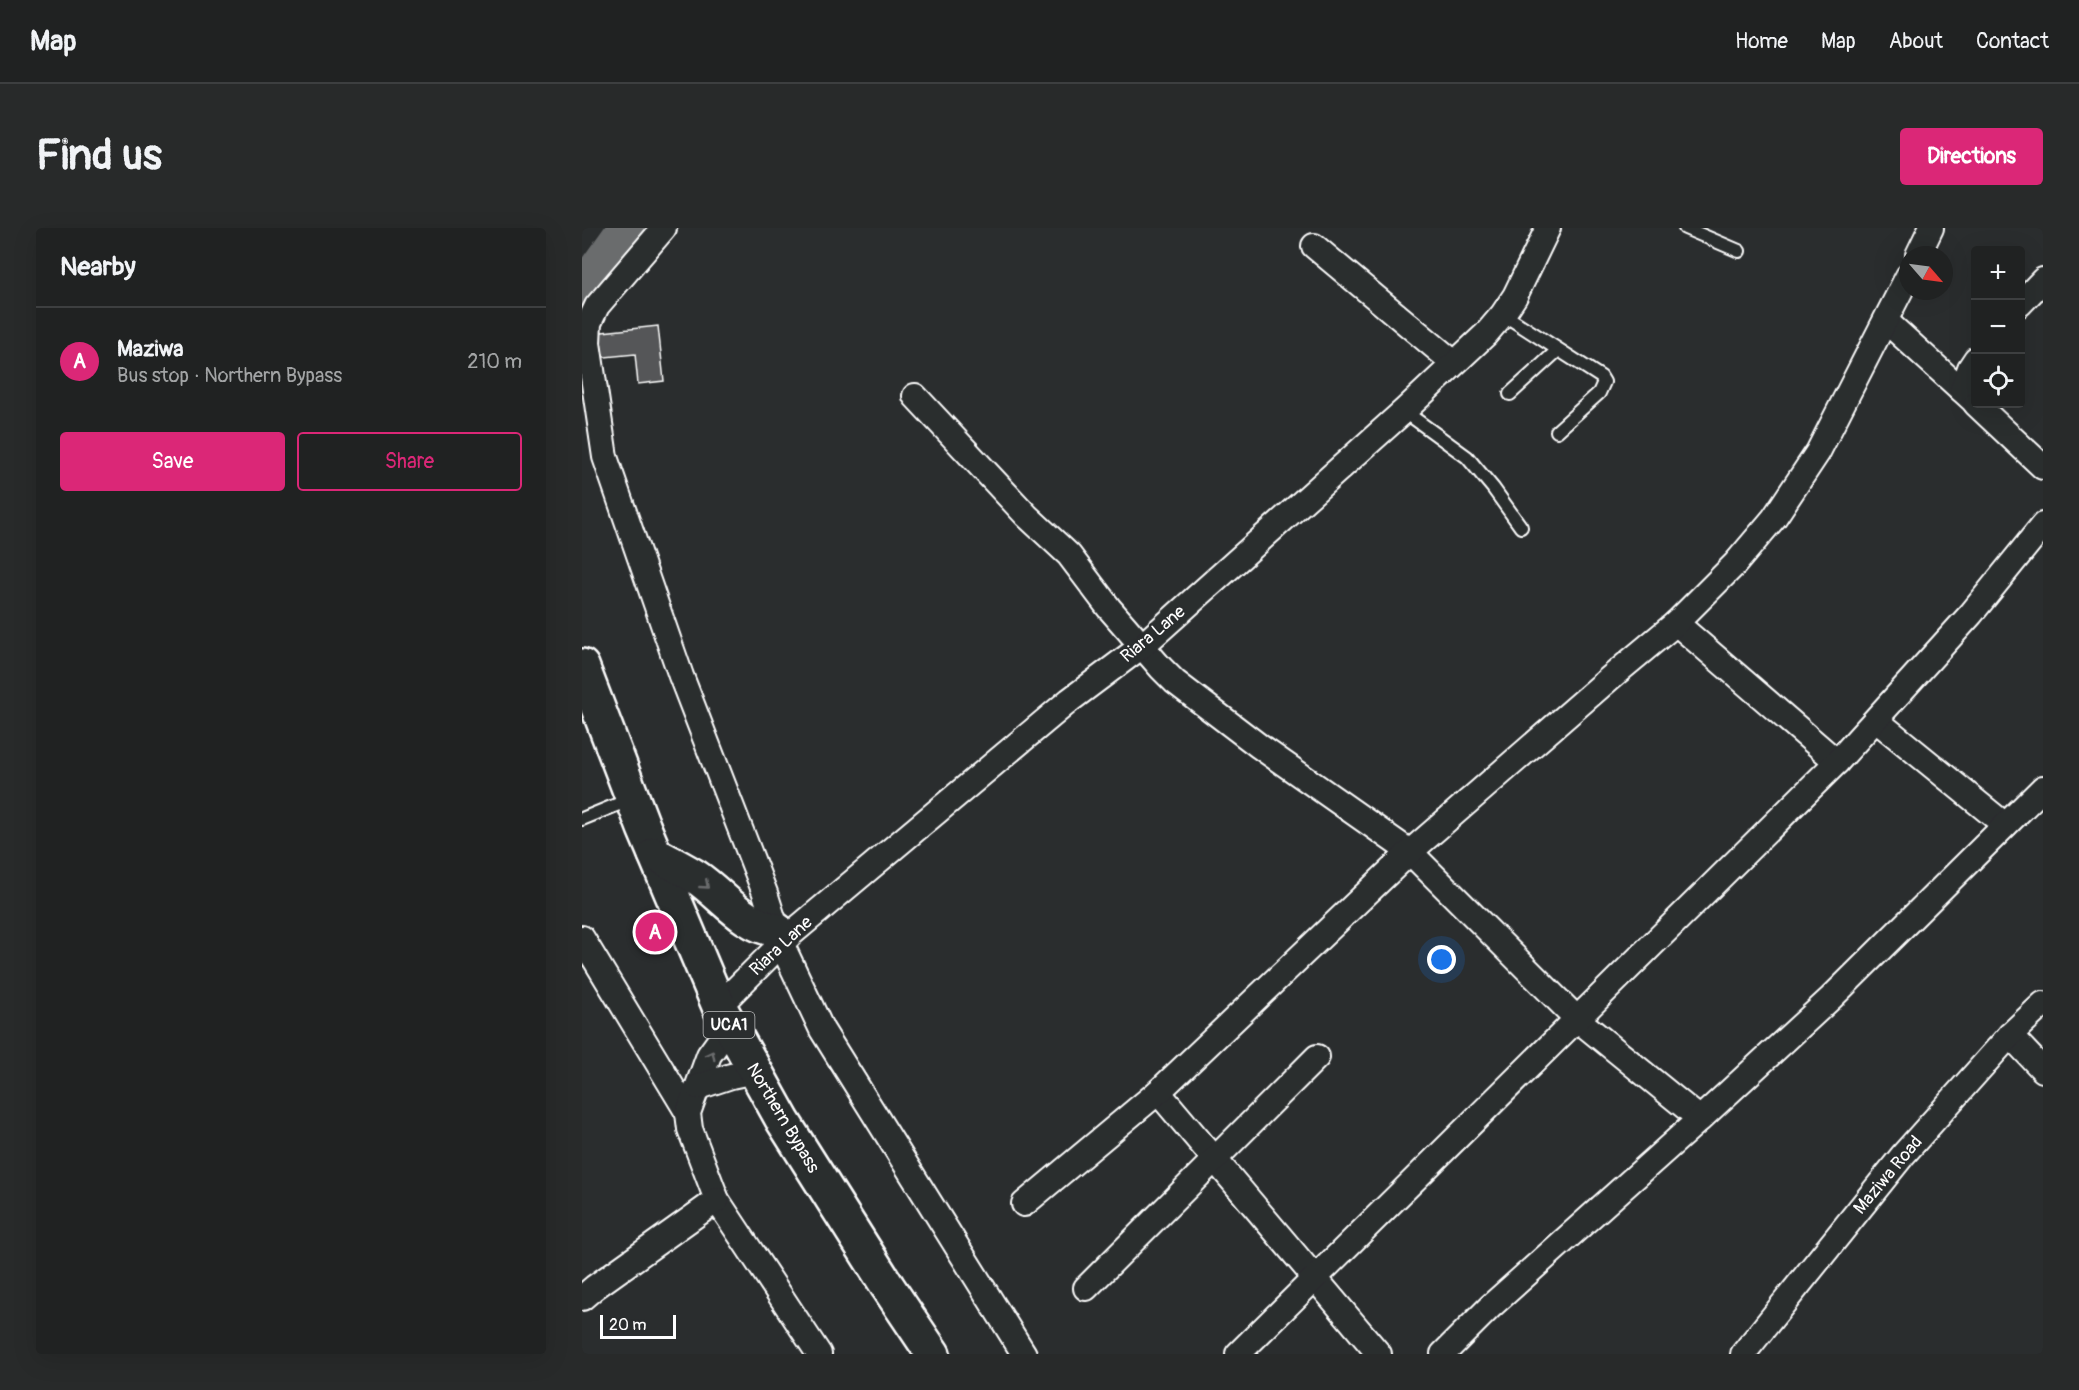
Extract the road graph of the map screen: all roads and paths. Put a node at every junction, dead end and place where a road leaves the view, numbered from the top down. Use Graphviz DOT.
graph roads {
  1 [pos="664,228"];
  2 [pos="1548,228"];
  3 [pos="1685,228"];
  4 [pos="1931,228"];
  5 [pos="1314,246"];
  6 [pos="1922,246"];
  7 [pos="1739,251"];
  8 [pos="2043,280"];
  9 [pos="1899,294"];
  10 [pos="2024,300"];
  11 [pos="1503,314"];
  12 [pos="1886,321"];
  13 [pos="1558,350"];
  14 [pos="1454,363"];
  15 [pos="1971,366"];
  16 [pos="1510,394"];
  17 [pos="915,396"];
  18 [pos="1971,399"];
  19 [pos="1981,408"];
  20 [pos="1404,411"];
  21 [pos="1557,431"];
  22 [pos="2043,467"];
  23 [pos="2043,525"];
  24 [pos="1521,527"];
  25 [pos="1676,623"];
  26 [pos="1142,646"];
  27 [pos="582,666"];
  28 [pos="1876,720"];
  29 [pos="1837,762"];
  30 [pos="2043,788"];
  31 [pos="632,799"];
  32 [pos="582,819"];
  33 [pos="2005,825"];
  34 [pos="1410,852"];
  35 [pos="655,854"];
  36 [pos="779,936"];
  37 [pos="582,938"];
  38 [pos="2043,1004"];
  39 [pos="725,1016"];
  40 [pos="1577,1019"];
  41 [pos="2010,1035"];
  42 [pos="1317,1058"];
  43 [pos="2043,1070"];
  44 [pos="755,1071"];
  45 [pos="698,1087"];
  46 [pos="1158,1092"];
  47 [pos="688,1113"];
  48 [pos="1700,1119"];
  49 [pos="1215,1160"];
  50 [pos="717,1200"];
  51 [pos="1024,1204"];
  52 [pos="1316,1277"];
  53 [pos="1086,1288"];
  54 [pos="582,1298"];
  55 [pos="819,1354"];
  56 [pos="933,1354"];
  57 [pos="1024,1354"];
  58 [pos="1238,1354"];
  59 [pos="1379,1354"];
  60 [pos="1443,1354"];
  61 [pos="1743,1354"];
  1 -- 36 [label="street"];
  2 -- 11 [label="street, Riara Lane"];
  3 -- 7 [label="lane"];
  4 -- 6 [label="street"];
  5 -- 14 [label="street"];
  8 -- 10 [label="street"];
  9 -- 12 [label="street"];
  11 -- 13 [label="lane"];
  11 -- 14 [label="street, Riara Lane"];
  12 -- 18 [label="street"];
  12 -- 25 [label="street"];
  13 -- 16 [label="lane"];
  13 -- 21 [label="lane"];
  14 -- 20 [label="street, Riara Lane"];
  15 -- 18 [label="street"];
  17 -- 26 [label="street"];
  19 -- 22 [label="street"];
  20 -- 24 [label="lane"];
  20 -- 26 [label="street, Riara Lane"];
  23 -- 28 [label="street"];
  25 -- 29 [label="street"];
  25 -- 34 [label="street"];
  26 -- 34 [label="street"];
  26 -- 36 [label="street, Riara Lane"];
  27 -- 31 [label="main road, Northern Bypass / UCA1"];
  28 -- 29 [label="street"];
  28 -- 33 [label="street"];
  29 -- 40 [label="street"];
  30 -- 33 [label="street"];
  31 -- 32 [label="lane"];
  31 -- 35 [label="main road, Northern Bypass / UCA1"];
  33 -- 48 [label="street"];
  34 -- 40 [label="street"];
  34 -- 46 [label="street"];
  35 -- 36 [label="main road, one-way"];
  35 -- 39 [label="main road, Northern Bypass / UCA1"];
  36 -- 39 [label="street, Riara Lane"];
  36 -- 57 [label="street"];
  37 -- 47 [label="street"];
  38 -- 41 [label="street, Maziwa Road"];
  39 -- 44 [label="main road, Northern Bypass / UCA1"];
  45 -- 39 [label="street, Riara Lane, one-way"];
  40 -- 48 [label="street"];
  40 -- 52 [label="street"];
  41 -- 43 [label="street"];
  41 -- 61 [label="street, Maziwa Road"];
  42 -- 49 [label="street"];
  44 -- 45 [label="street"];
  44 -- 56 [label="main road, Northern Bypass / UCA1"];
  45 -- 47 [label="street, Riara Lane"];
  46 -- 49 [label="street"];
  46 -- 51 [label="street"];
  47 -- 50 [label="street"];
  48 -- 60 [label="street"];
  49 -- 52 [label="street"];
  49 -- 53 [label="street"];
  50 -- 54 [label="street"];
  50 -- 55 [label="street"];
  52 -- 58 [label="street"];
  52 -- 59 [label="street"];
}
